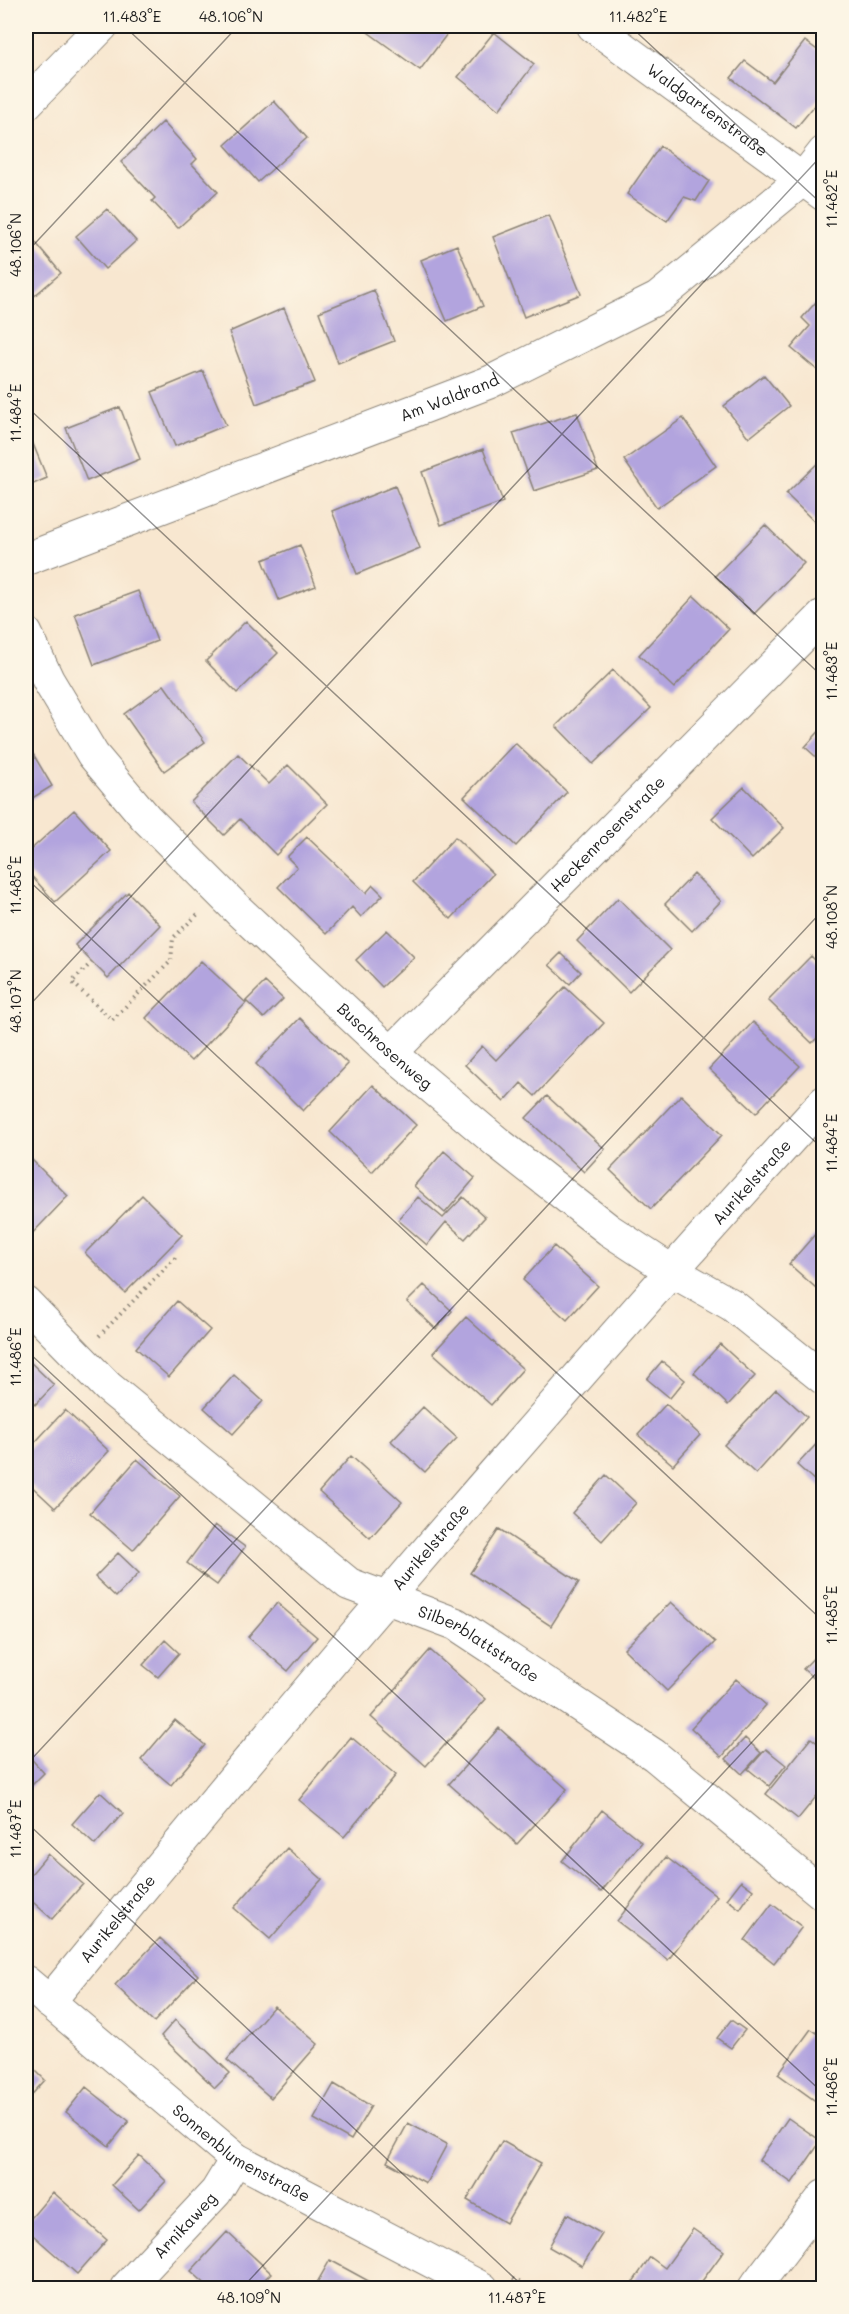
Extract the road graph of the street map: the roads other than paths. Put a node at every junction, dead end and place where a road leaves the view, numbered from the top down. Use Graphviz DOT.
graph roads {
  1 [pos="102,26"];
  2 [pos="593,26"];
  3 [pos="26,104"];
  4 [pos="824,152"];
  5 [pos="813,188"];
  6 [pos="26,559"];
  7 [pos="26,633"];
  8 [pos="817,635"];
  9 [pos="391,1053"];
  10 [pos="824,1101"];
  11 [pos="670,1270"];
  12 [pos="26,1303"];
  13 [pos="824,1379"];
  14 [pos="386,1598"];
  15 [pos="824,1895"];
  16 [pos="26,1982"];
  17 [pos="49,2002"];
  18 [pos="236,2159"];
  19 [pos="824,2196"];
  20 [pos="496,2283"];
  21 [pos="126,2289"];
  22 [pos="754,2289"];
  1 -- 3 [label="street"];
  2 -- 5 [label="street, Waldgartenstraße"];
  4 -- 5 [label="street, Am Waldrand"];
  5 -- 6 [label="street, Am Waldrand"];
  7 -- 9 [label="street, Buschrosenweg"];
  8 -- 9 [label="street, Heckenrosenstraße"];
  9 -- 11 [label="street, Buschrosenweg"];
  10 -- 11 [label="street, Aurikelstraße"];
  11 -- 13 [label="street, Buschrosenweg"];
  11 -- 14 [label="street, Aurikelstraße"];
  12 -- 14 [label="street, Silberblattstraße"];
  14 -- 15 [label="street, Silberblattstraße"];
  14 -- 17 [label="street, Aurikelstraße"];
  16 -- 17 [label="street, Sonnenblumenstraße"];
  17 -- 18 [label="street, Sonnenblumenstraße"];
  18 -- 20 [label="street, Sonnenblumenstraße"];
  18 -- 21 [label="street, Arnikaweg"];
  19 -- 22 [label="street"];
}
